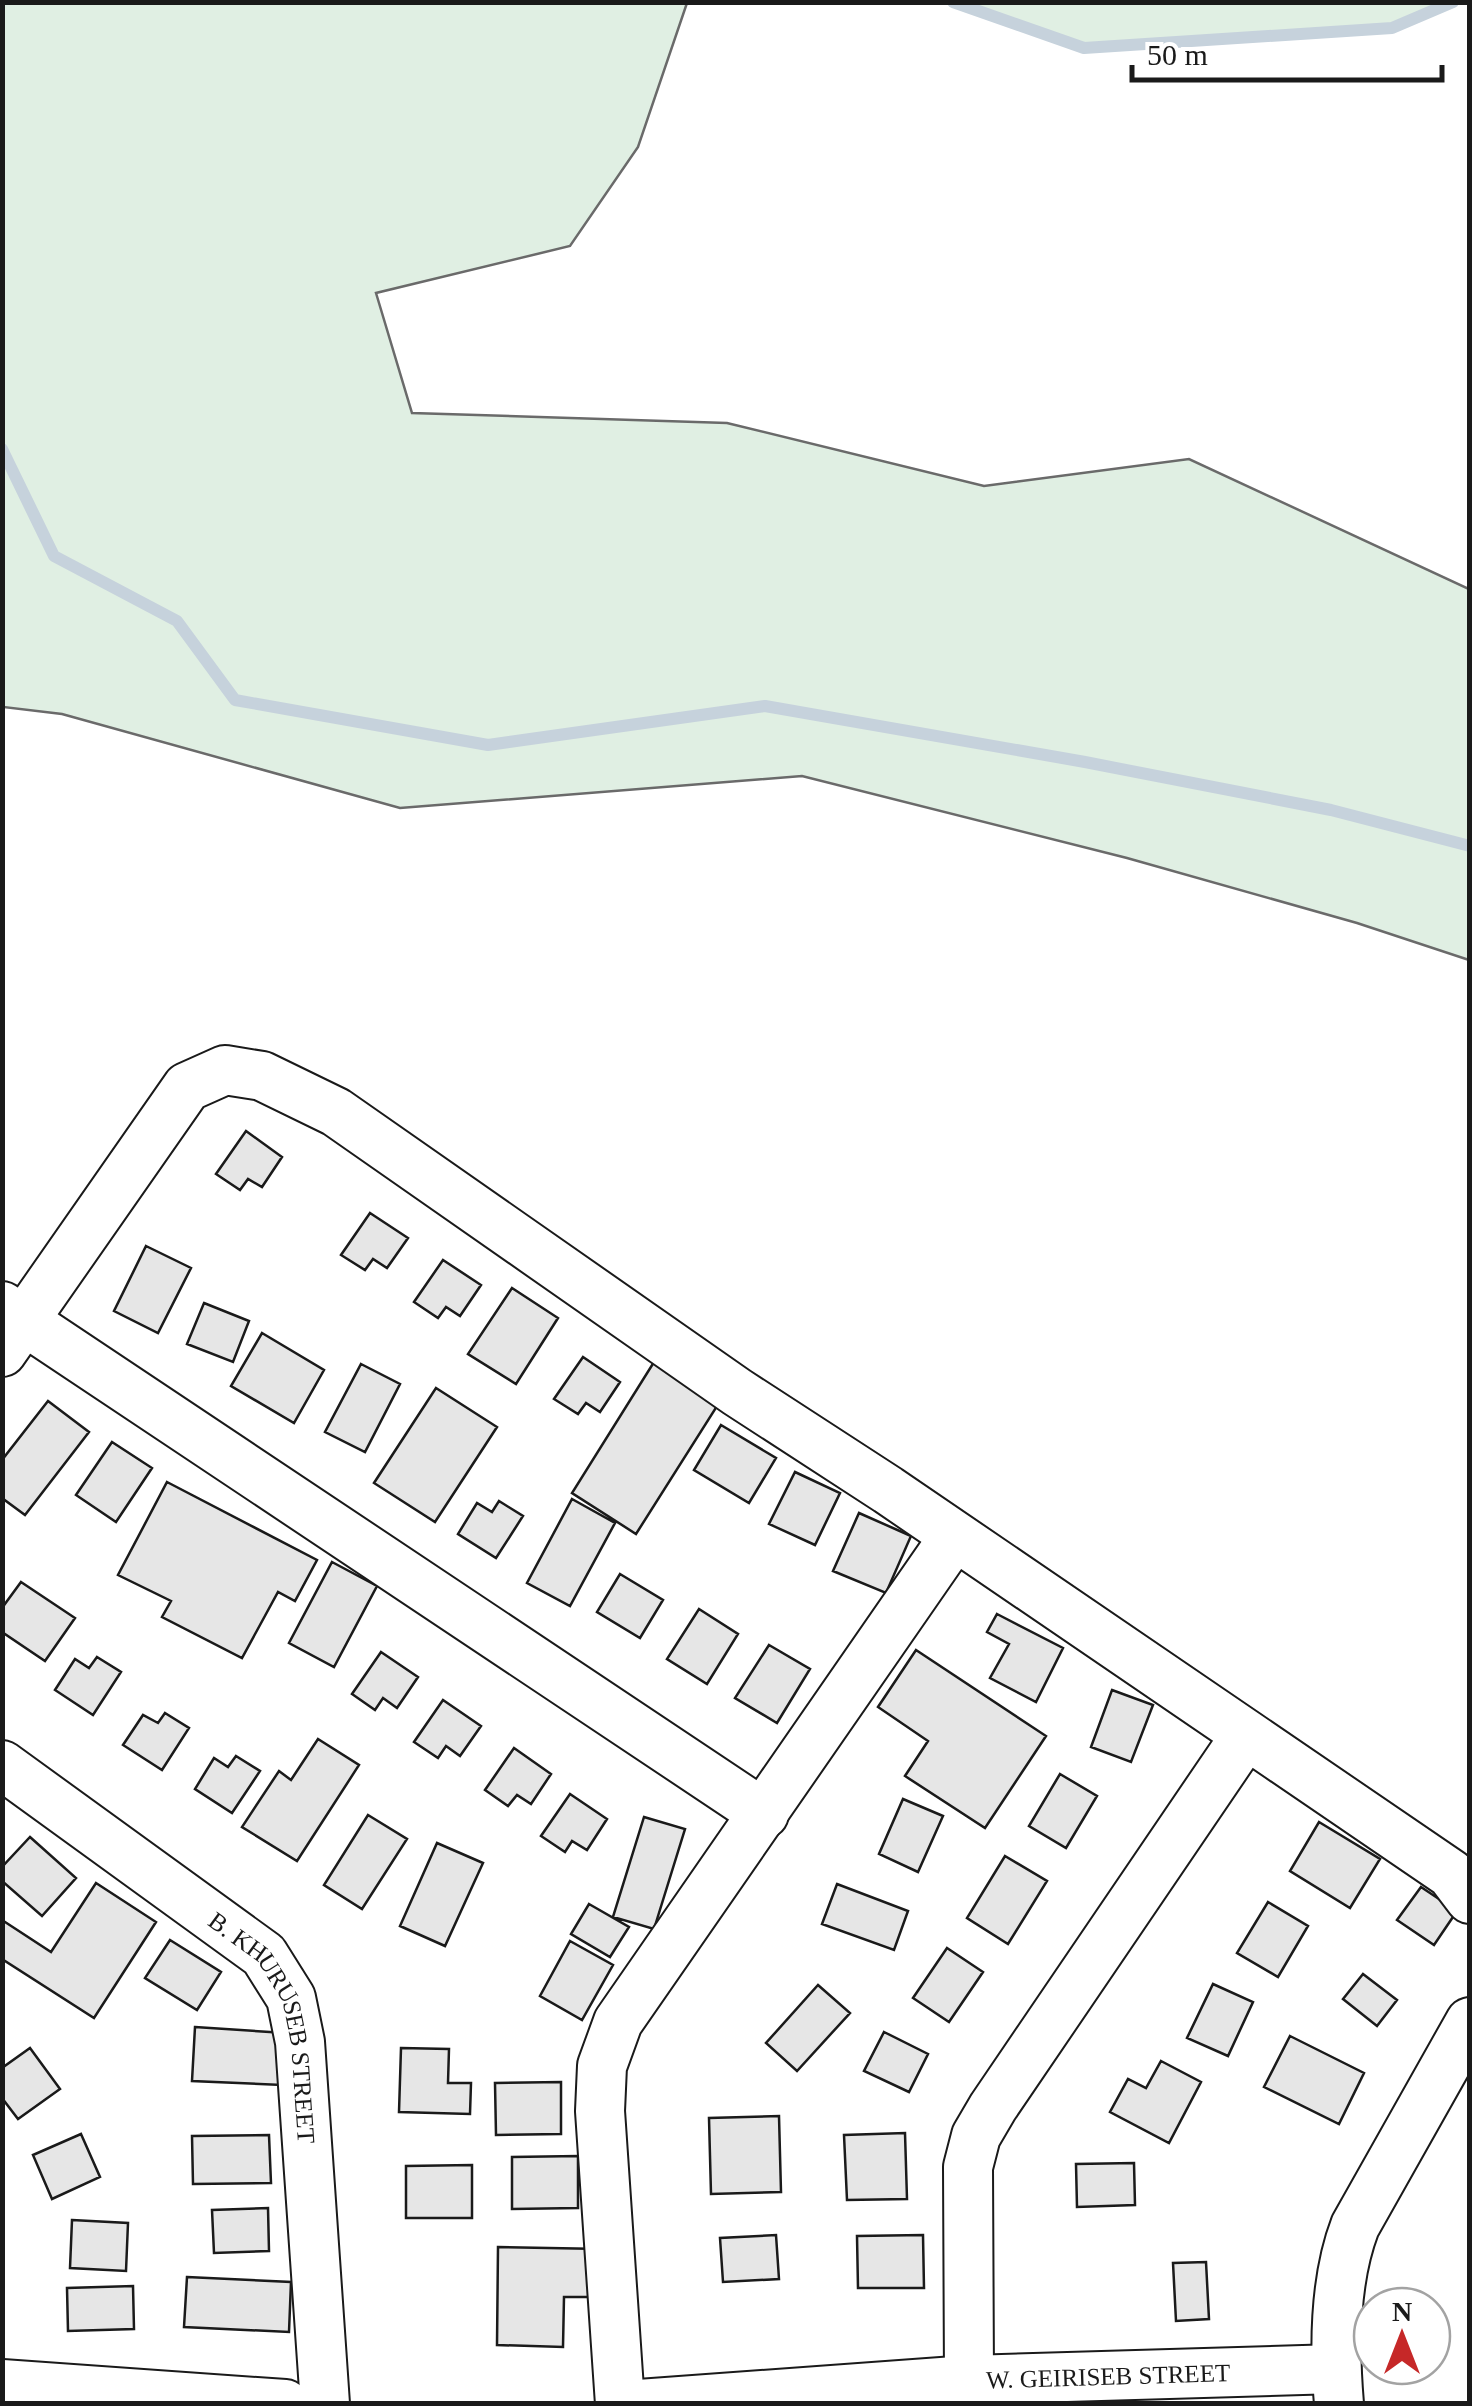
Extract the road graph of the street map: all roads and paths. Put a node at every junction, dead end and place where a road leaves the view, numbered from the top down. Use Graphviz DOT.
graph roads {
  1 [pos="10,1326"];
  2 [pos="954,1537"];
  3 [pos="1246,1735"];
  4 [pos="2,1765"];
  5 [pos="764,1814"];
  6 [pos="1470,1899"];
  7 [pos="1470,2022"];
  8 [pos="969,2380"];
  9 [pos="2,2384"];
  10 [pos="1337,2386"];
  11 [pos="285,2404"];
  12 [pos="325,2404"];
  13 [pos="620,2404"];
  14 [pos="639,2404"];
  1 -- 2 [label="street"];
  1 -- 5 [label="street"];
  2 -- 3 [label="street"];
  2 -- 5 [label="street"];
  3 -- 6 [label="street"];
  3 -- 8 [label="street"];
  4 -- 12 [label="street, B. KHURUSEB STREET"];
  5 -- 13 [label="street"];
  7 -- 10 [label="street"];
  8 -- 10 [label="street, W. GEIRISEB STREET"];
  8 -- 14 [label="street, W. GEIRISEB STREET"];
  9 -- 11 [label="street"];
}
